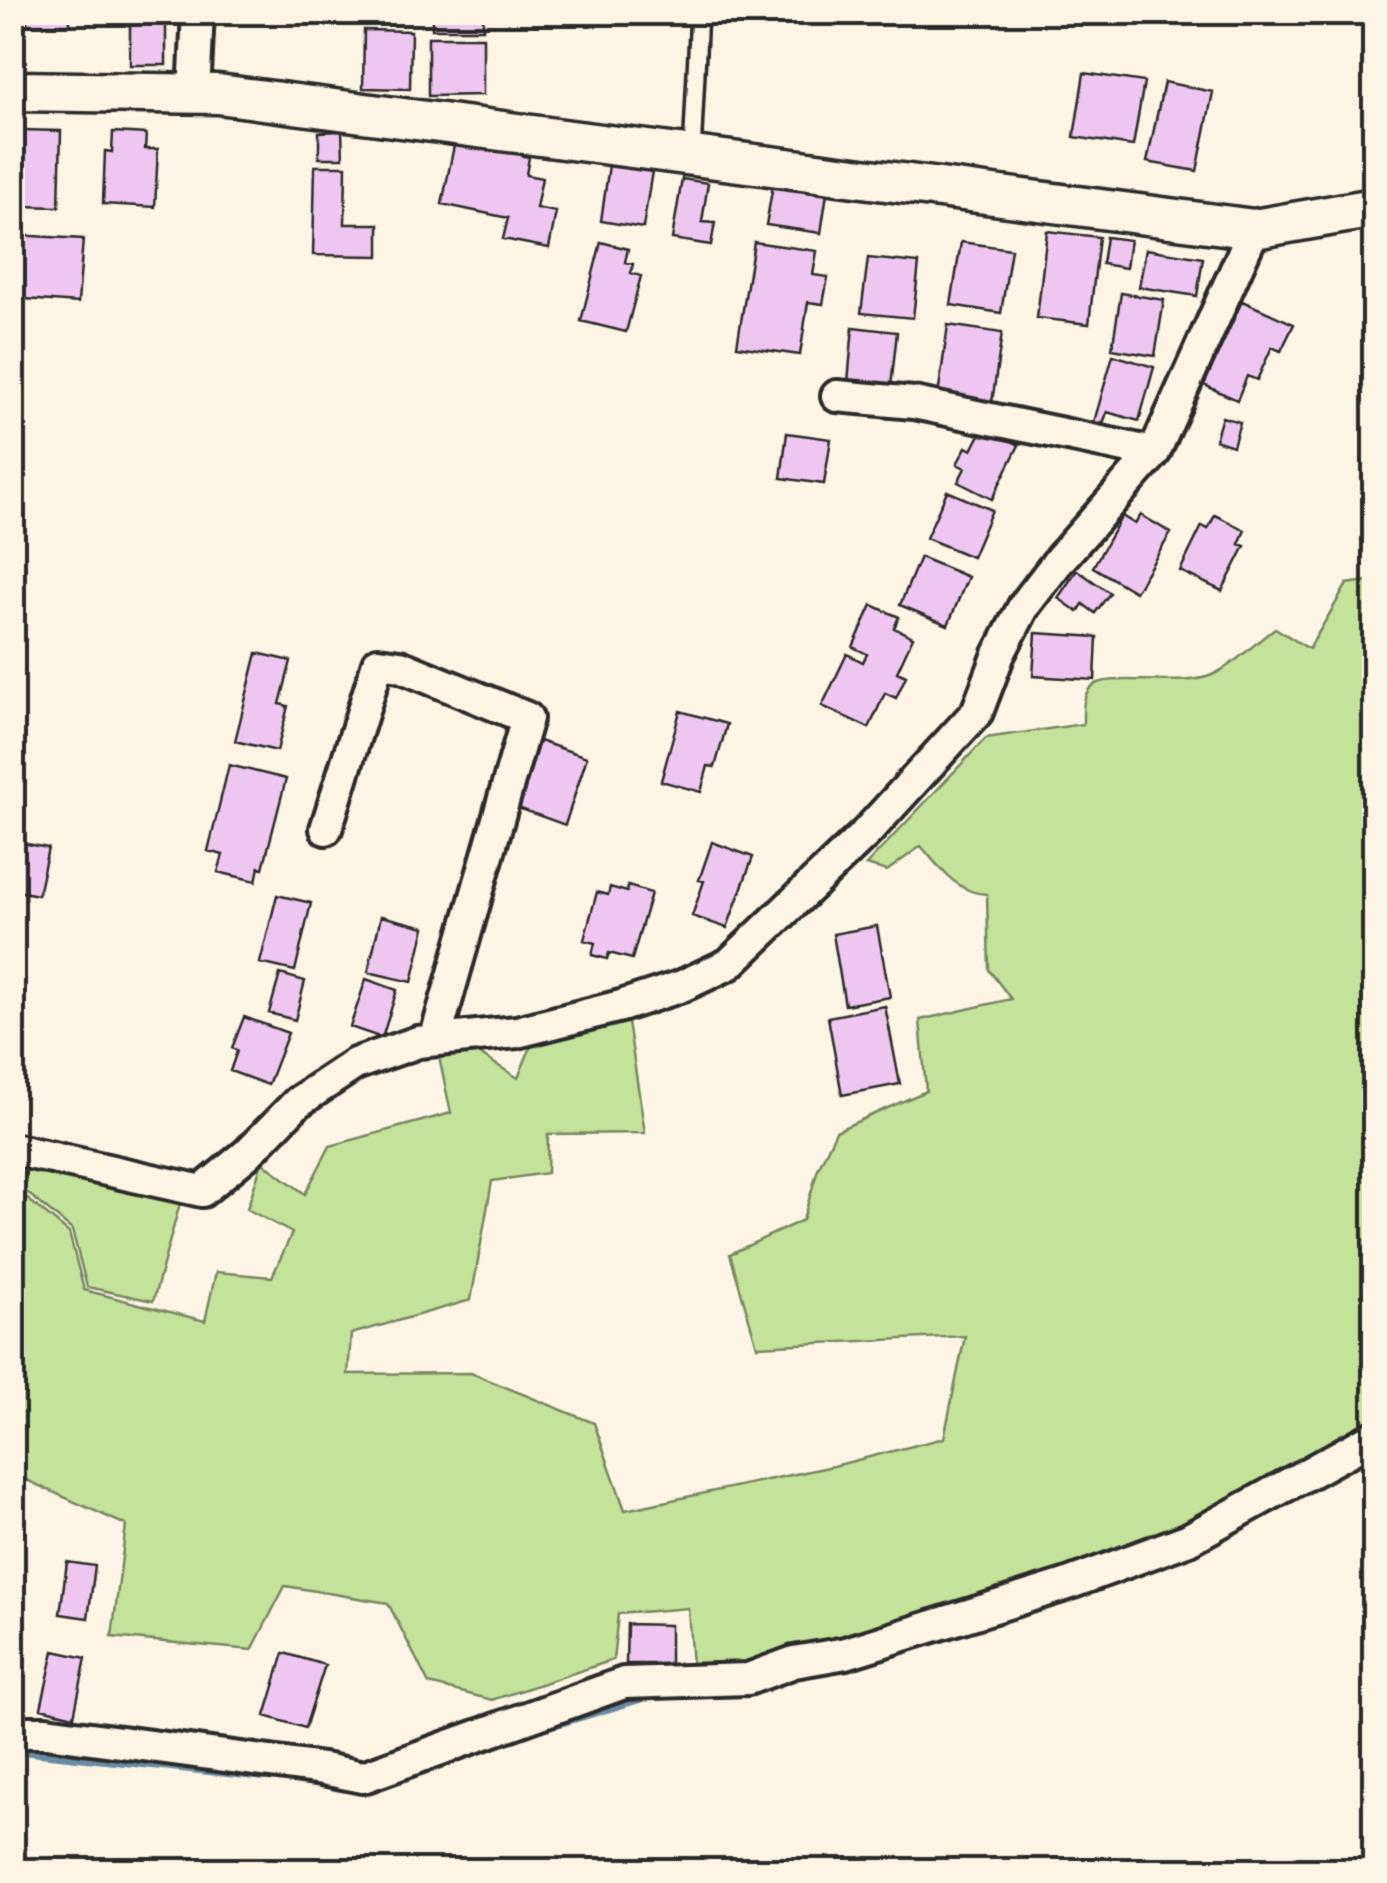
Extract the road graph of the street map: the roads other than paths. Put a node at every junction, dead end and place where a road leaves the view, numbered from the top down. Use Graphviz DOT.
graph roads {
  1 [pos="198,12"];
  2 [pos="699,12"];
  3 [pos="12,91"];
  4 [pos="194,94"];
  5 [pos="692,158"];
  6 [pos="1374,208"];
  7 [pos="1254,229"];
  8 [pos="836,396"];
  9 [pos="1154,453"];
  10 [pos="326,829"];
  11 [pos="435,1040"];
  12 [pos="12,1149"];
  13 [pos="1374,1438"];
  14 [pos="12,1732"];
  1 -- 4 [label="street"];
  2 -- 5 [label="lane"];
  3 -- 4 [label="street"];
  4 -- 5 [label="street"];
  5 -- 7 [label="street"];
  6 -- 7 [label="street"];
  7 -- 9 [label="street"];
  8 -- 9 [label="street"];
  9 -- 11 [label="street"];
  10 -- 11 [label="street"];
  11 -- 12 [label="street"];
  13 -- 14 [label="street"];
}
